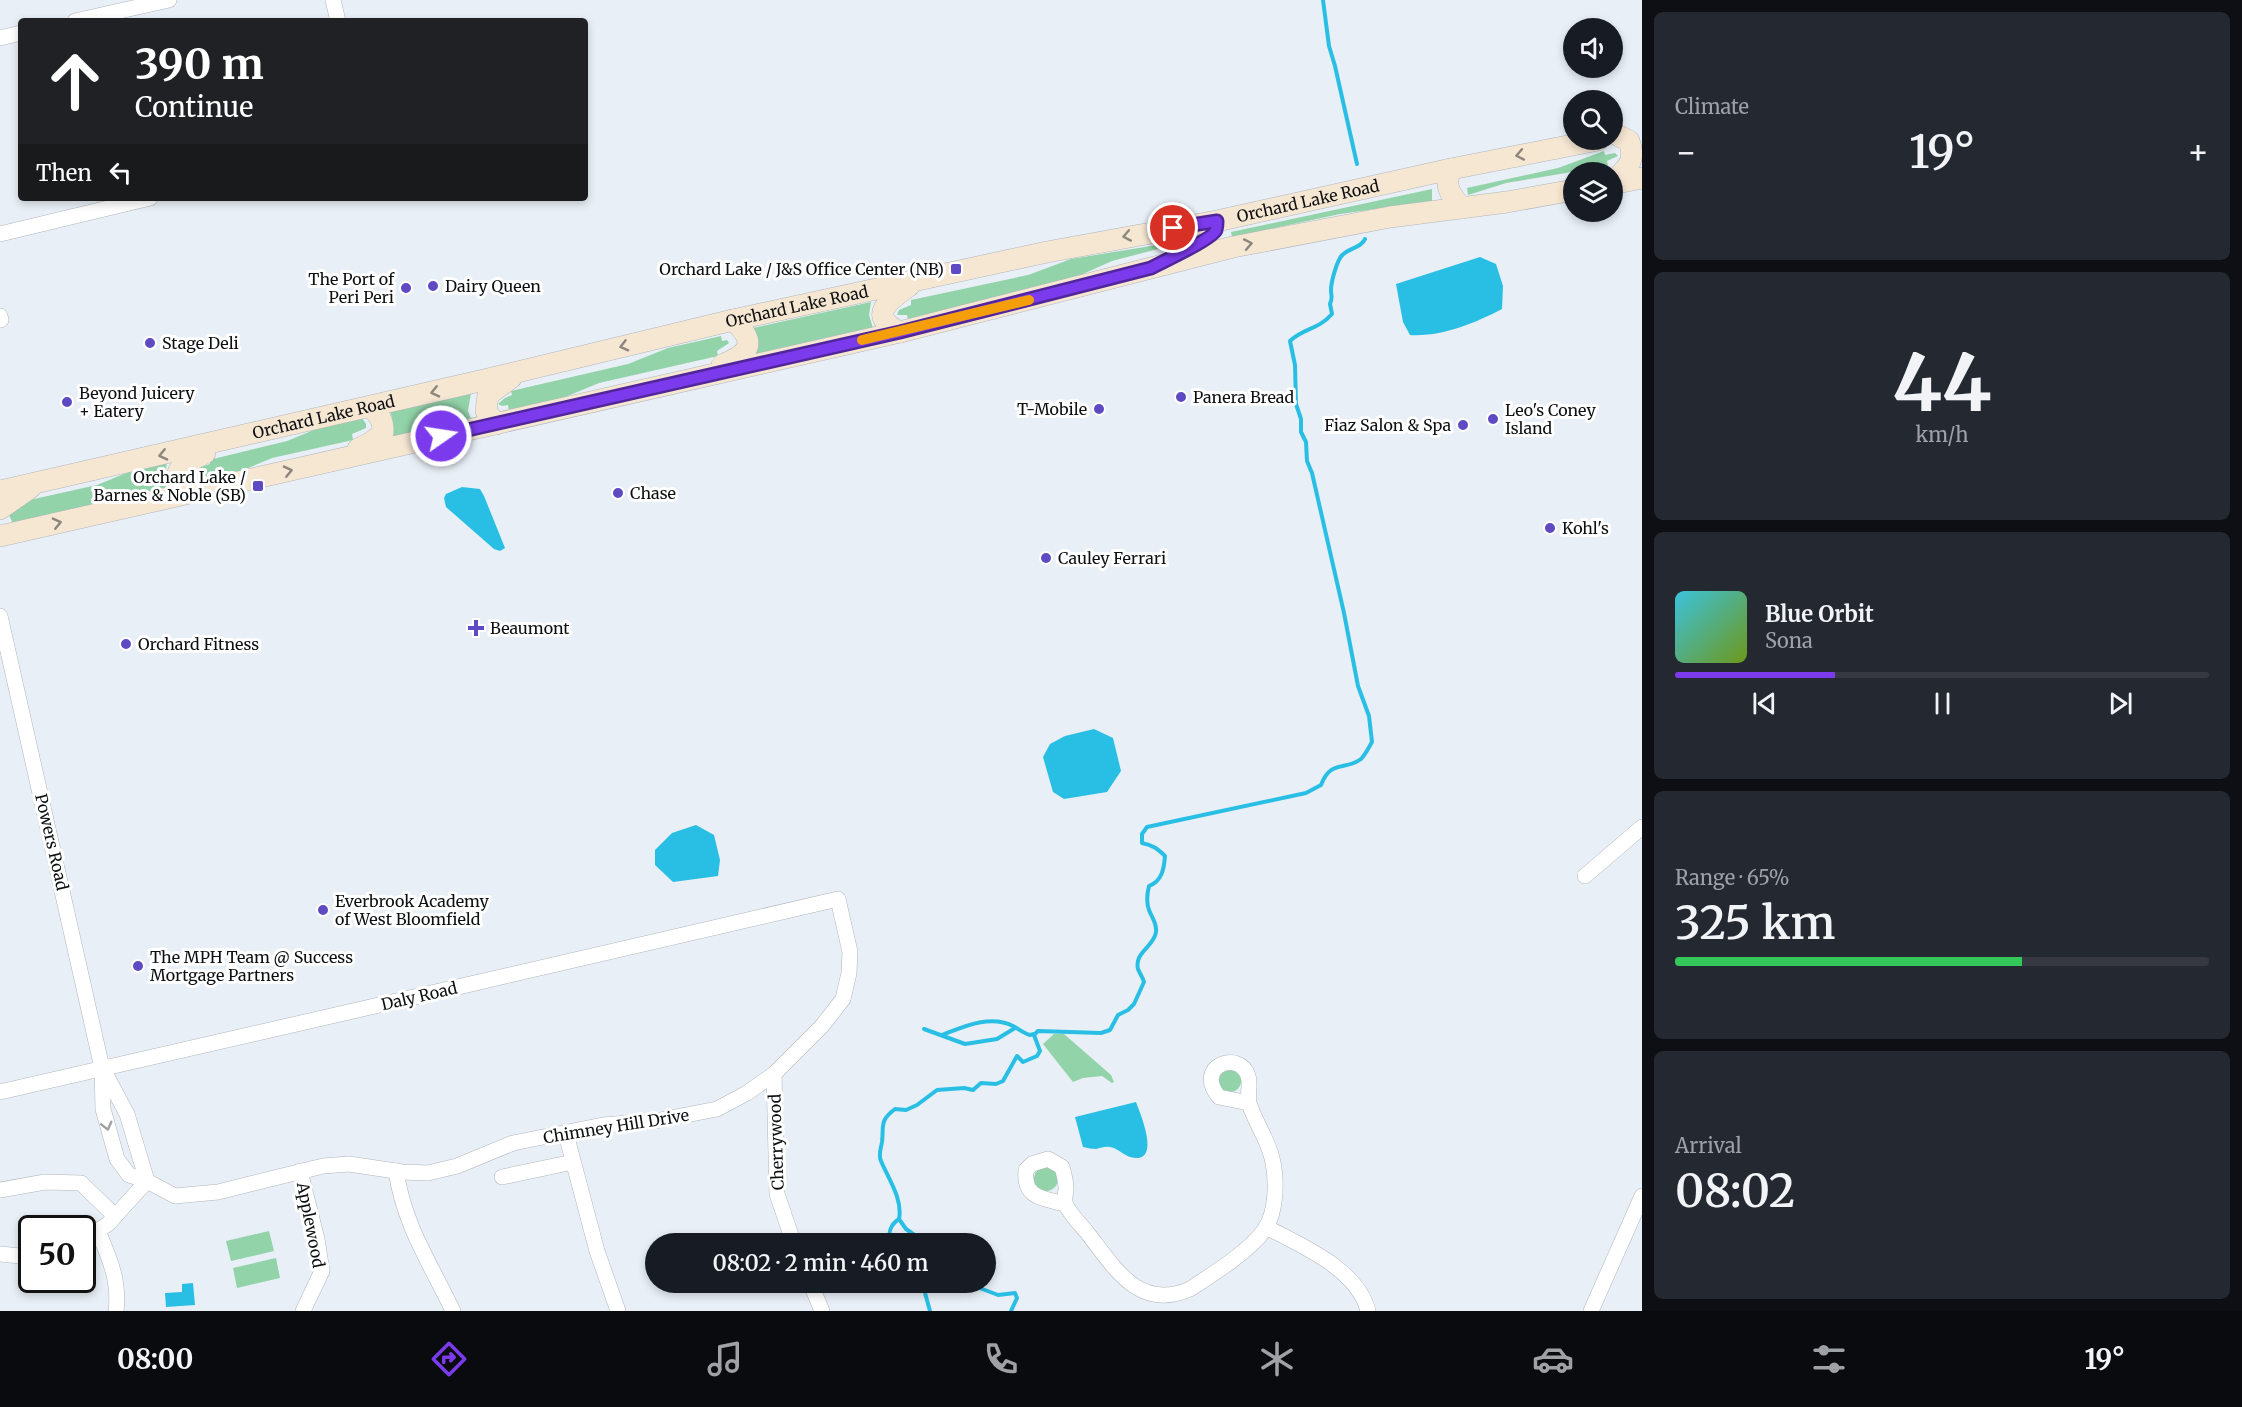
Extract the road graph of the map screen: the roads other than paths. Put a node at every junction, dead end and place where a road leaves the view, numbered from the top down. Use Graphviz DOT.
graph roads {
  1 [pos="168,0"];
  2 [pos="333,0"];
  3 [pos="88,18"];
  4 [pos="337,18"];
  5 [pos="18,34"];
  6 [pos="0,38"];
  7 [pos="1642,130"];
  8 [pos="1623,134"];
  9 [pos="1623,139"];
  10 [pos="1563,147"];
  11 [pos="1451,169"];
  12 [pos="1623,172"];
  13 [pos="1642,178"];
  14 [pos="1623,181"];
  15 [pos="1563,192"];
  16 [pos="138,201"];
  17 [pos="1462,208"];
  18 [pos="1217,221"];
  19 [pos="0,234"];
  20 [pos="1151,268"];
  21 [pos="914,282"];
  22 [pos="733,320"];
  23 [pos="900,332"];
  24 [pos="522,371"];
  25 [pos="686,381"];
  26 [pos="371,406"];
  27 [pos="495,424"];
  28 [pos="235,438"];
  29 [pos="333,461"];
  30 [pos="40,482"];
  31 [pos="0,491"];
  32 [pos="189,493"];
  33 [pos="0,509"];
  34 [pos="0,536"];
  35 [pos="0,616"];
  36 [pos="1642,827"];
  37 [pos="1585,876"];
  38 [pos="838,899"];
  39 [pos="102,1068"];
  40 [pos="774,1074"];
  41 [pos="0,1092"];
  42 [pos="1249,1103"];
  43 [pos="566,1134"];
  44 [pos="135,1141"];
  45 [pos="113,1149"];
  46 [pos="573,1162"];
  47 [pos="300,1171"];
  48 [pos="396,1171"];
  49 [pos="502,1177"];
  50 [pos="147,1181"];
  51 [pos="0,1190"];
  52 [pos="1642,1196"];
  53 [pos="1065,1204"];
  54 [pos="115,1216"];
  55 [pos="1266,1227"];
  56 [pos="98,1231"];
  57 [pos="790,1233"];
  58 [pos="0,1254"];
  59 [pos="18,1256"];
  60 [pos="815,1293"];
  61 [pos="116,1311"];
  62 [pos="303,1311"];
  63 [pos="453,1311"];
  64 [pos="618,1311"];
  65 [pos="822,1311"];
  66 [pos="1368,1311"];
  67 [pos="1591,1311"];
  1 -- 3 [label="street"];
  2 -- 4 [label="street"];
  5 -- 6 [label="street"];
  7 -- 8 [label="main road"];
  9 -- 12 [label="main road"];
  10 -- 11 [label="main road, Orchard Lake Road, one-way"];
  11 -- 17 [label="main road"];
  11 -- 18 [label="main road, Orchard Lake Road"];
  13 -- 14 [label="main road"];
  15 -- 17 [label="main road, Orchard Lake Road"];
  16 -- 19 [label="street"];
  20 -- 17 [label="main road, Orchard Lake Road, one-way"];
  18 -- 20 [label="main road"];
  18 -- 21 [label="main road, Orchard Lake Road, one-way"];
  20 -- 23 [label="main road, Orchard Lake Road"];
  21 -- 22 [label="main road, Orchard Lake Road"];
  21 -- 23 [label="main road"];
  22 -- 24 [label="main road, Orchard Lake Road, one-way"];
  22 -- 25 [label="main road"];
  23 -- 25 [label="main road, Orchard Lake Road"];
  24 -- 26 [label="main road, Orchard Lake Road, one-way"];
  24 -- 27 [label="main road"];
  25 -- 27 [label="main road, Orchard Lake Road"];
  26 -- 28 [label="main road, Orchard Lake Road"];
  26 -- 29 [label="main road"];
  27 -- 29 [label="main road, Orchard Lake Road"];
  28 -- 30 [label="main road, Orchard Lake Road, one-way"];
  28 -- 32 [label="main road"];
  32 -- 29 [label="main road, Orchard Lake Road, one-way"];
  30 -- 31 [label="main road, Orchard Lake Road"];
  30 -- 33 [label="main road"];
  34 -- 32 [label="main road, Orchard Lake Road, one-way"];
  35 -- 39 [label="street, Powers Road"];
  36 -- 37 [label="street"];
  38 -- 39 [label="street, Daly Road"];
  38 -- 40 [label="street, Chimney Hill Drive"];
  39 -- 41 [label="street, Daly Road"];
  39 -- 44 [label="street"];
  39 -- 45 [label="street, Chimney Hill Drive, one-way"];
  40 -- 43 [label="street, Chimney Hill Drive"];
  40 -- 57 [label="street, Cherrywood"];
  42 -- 55 [label="street"];
  43 -- 46 [label="street"];
  43 -- 48 [label="street, Chimney Hill Drive"];
  44 -- 45 [label="street"];
  44 -- 50 [label="street"];
  45 -- 50 [label="street, Chimney Hill Drive"];
  46 -- 49 [label="street"];
  46 -- 64 [label="street"];
  47 -- 48 [label="street, Chimney Hill Drive"];
  47 -- 50 [label="street, Chimney Hill Drive"];
  47 -- 62 [label="street, Applewood"];
  48 -- 63 [label="street"];
  50 -- 54 [label="street"];
  51 -- 54 [label="street"];
  52 -- 67 [label="street"];
  53 -- 55 [label="street"];
  54 -- 56 [label="street"];
  55 -- 66 [label="street"];
  56 -- 61 [label="street"];
  58 -- 59 [label="street"];
  60 -- 65 [label="street"];
}
